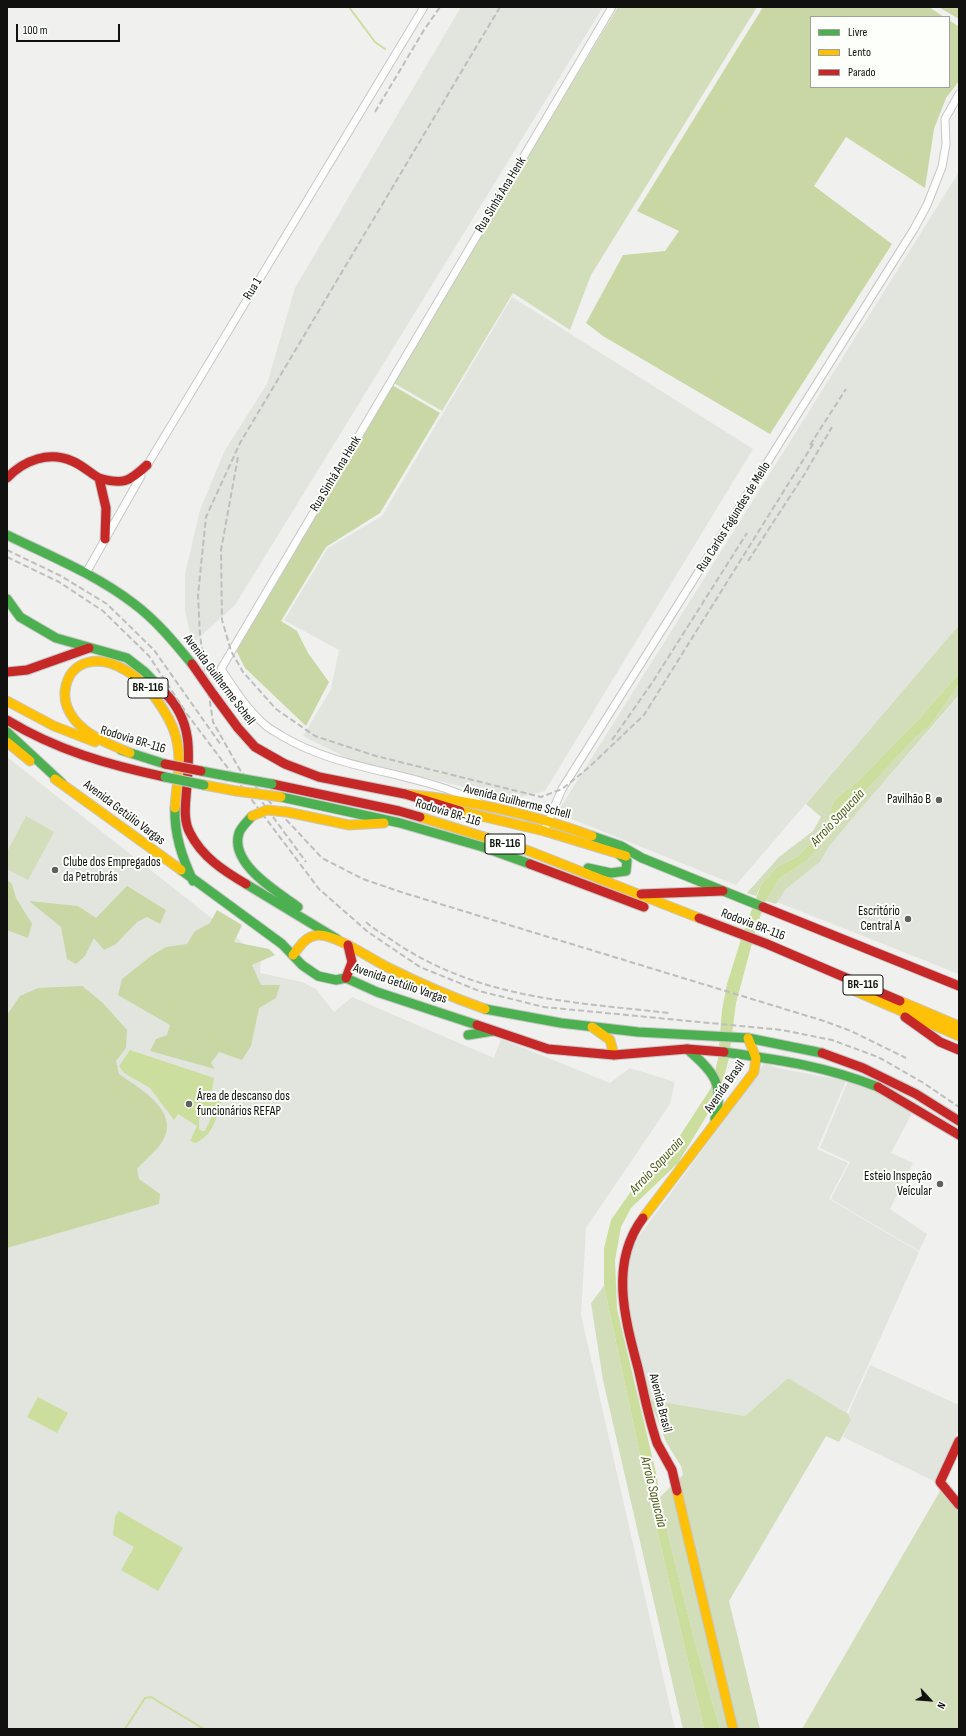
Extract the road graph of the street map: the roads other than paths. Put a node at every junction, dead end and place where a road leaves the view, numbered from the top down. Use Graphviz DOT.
graph roads {
  1 [pos="424,7"];
  2 [pos="612,7"];
  3 [pos="959,94"];
  4 [pos="147,465"];
  5 [pos="7,478"];
  6 [pos="99,478"];
  7 [pos="7,535"];
  8 [pos="105,539"];
  9 [pos="86,573"];
  10 [pos="7,599"];
  11 [pos="89,648"];
  12 [pos="7,672"];
  13 [pos="7,701"];
  14 [pos="7,720"];
  15 [pos="7,732"];
  16 [pos="7,742"];
  17 [pos="130,753"];
  18 [pos="62,783"];
  19 [pos="404,794"];
  20 [pos="493,809"];
  21 [pos="490,818"];
  22 [pos="548,820"];
  23 [pos="400,823"];
  24 [pos="544,830"];
  25 [pos="619,854"];
  26 [pos="642,858"];
  27 [pos="551,860"];
  28 [pos="194,881"];
  29 [pos="723,891"];
  30 [pos="636,894"];
  31 [pos="728,934"];
  32 [pos="337,939"];
  33 [pos="348,945"];
  34 [pos="766,949"];
  35 [pos="293,955"];
  36 [pos="346,978"];
  37 [pos="959,986"];
  38 [pos="895,1010"];
  39 [pos="592,1026"];
  40 [pos="959,1026"];
  41 [pos="494,1030"];
  42 [pos="468,1035"];
  43 [pos="959,1036"];
  44 [pos="746,1038"];
  45 [pos="687,1049"];
  46 [pos="959,1050"];
  47 [pos="614,1055"];
  48 [pos="756,1056"];
  49 [pos="846,1061"];
  50 [pos="841,1073"];
  51 [pos="959,1121"];
  52 [pos="712,1127"];
  53 [pos="959,1135"];
  54 [pos="959,1441"];
  55 [pos="959,1505"];
  56 [pos="733,1729"];
  1 -- 4 [label="street, Rua 1"];
  2 -- 20 [label="street, Rua Sinhá Ana Henk"];
  3 -- 22 [label="street, Rua Carlos Fagundes de Mello"];
  4 -- 6 [label="main road"];
  4 -- 8 [label="street, Rua 1"];
  5 -- 6 [label="main road"];
  6 -- 8 [label="main road"];
  7 -- 9 [label="main road, Avenida Guilherme Schell"];
  8 -- 9 [label="street, Rua 1"];
  9 -- 19 [label="main road, Avenida Guilherme Schell, bridge"];
  10 -- 11 [label="main road"];
  11 -- 12 [label="main road"];
  11 -- 32 [label="main road"];
  13 -- 17 [label="main road, Rodovia BR-116 / BR-116"];
  14 -- 23 [label="main road, Rodovia BR-116 / BR-116, bridge"];
  15 -- 18 [label="main road"];
  16 -- 18 [label="main road, Avenida Getúlio Vargas"];
  17 -- 27 [label="main road, Rodovia BR-116 / BR-116, bridge"];
  17 -- 28 [label="main road, BR-116"];
  18 -- 28 [label="main road, Avenida Getúlio Vargas"];
  19 -- 20 [label="main road, Avenida Guilherme Schell"];
  19 -- 21 [label="main road, Avenida Guilherme Schell"];
  20 -- 21 [label="main road"];
  20 -- 22 [label="main road, Avenida Guilherme Schell"];
  21 -- 24 [label="main road, Avenida Guilherme Schell"];
  22 -- 24 [label="street, Rua Carlos Fagundes de Mello"];
  22 -- 26 [label="main road, Avenida Guilherme Schell"];
  23 -- 31 [label="main road, Rodovia BR-116 / BR-116"];
  23 -- 32 [label="main road, BR-116, bridge"];
  24 -- 25 [label="main road, Avenida Guilherme Schell"];
  25 -- 26 [label="main road, Avenida Guilherme Schell"];
  25 -- 27 [label="main road"];
  26 -- 29 [label="main road, Avenida Guilherme Schell"];
  27 -- 30 [label="main road, Rodovia BR-116 / BR-116"];
  28 -- 35 [label="main road, Avenida Getúlio Vargas"];
  29 -- 30 [label="main road, BR-116"];
  29 -- 37 [label="main road, Avenida Guilherme Schell"];
  30 -- 31 [label="main road, Rodovia BR-116 / BR-116"];
  31 -- 34 [label="main road, Rodovia BR-116 / BR-116"];
  32 -- 33 [label="main road, Avenida Getúlio Vargas"];
  32 -- 35 [label="main road"];
  33 -- 36 [label="main road"];
  33 -- 39 [label="main road, Avenida Getúlio Vargas"];
  34 -- 38 [label="main road, Rodovia BR-116 / BR-116"];
  34 -- 40 [label="main road, Rodovia BR-116 / BR-116"];
  35 -- 36 [label="main road, Avenida Getúlio Vargas"];
  36 -- 41 [label="main road, Avenida Getúlio Vargas"];
  38 -- 43 [label="main road, Rodovia BR-116 / BR-116"];
  38 -- 46 [label="main road, Rodovia BR-116"];
  39 -- 44 [label="main road, Avenida Getúlio Vargas"];
  39 -- 47 [label="main road"];
  41 -- 42 [label="main road"];
  41 -- 47 [label="main road, Avenida Getúlio Vargas"];
  44 -- 48 [label="main road, Avenida Brasil"];
  44 -- 49 [label="main road, Avenida Getúlio Vargas"];
  45 -- 47 [label="main road, Avenida Getúlio Vargas"];
  45 -- 48 [label="main road, Avenida Getúlio Vargas"];
  45 -- 52 [label="main road, Avenida Brasil"];
  48 -- 50 [label="main road, Avenida Getúlio Vargas"];
  48 -- 52 [label="main road, Avenida Brasil"];
  49 -- 50 [label="main road"];
  49 -- 51 [label="main road, Avenida Getúlio Vargas"];
  50 -- 53 [label="main road, Avenida Getúlio Vargas"];
  52 -- 56 [label="main road, Avenida Brasil"];
  54 -- 55 [label="main road"];
}
